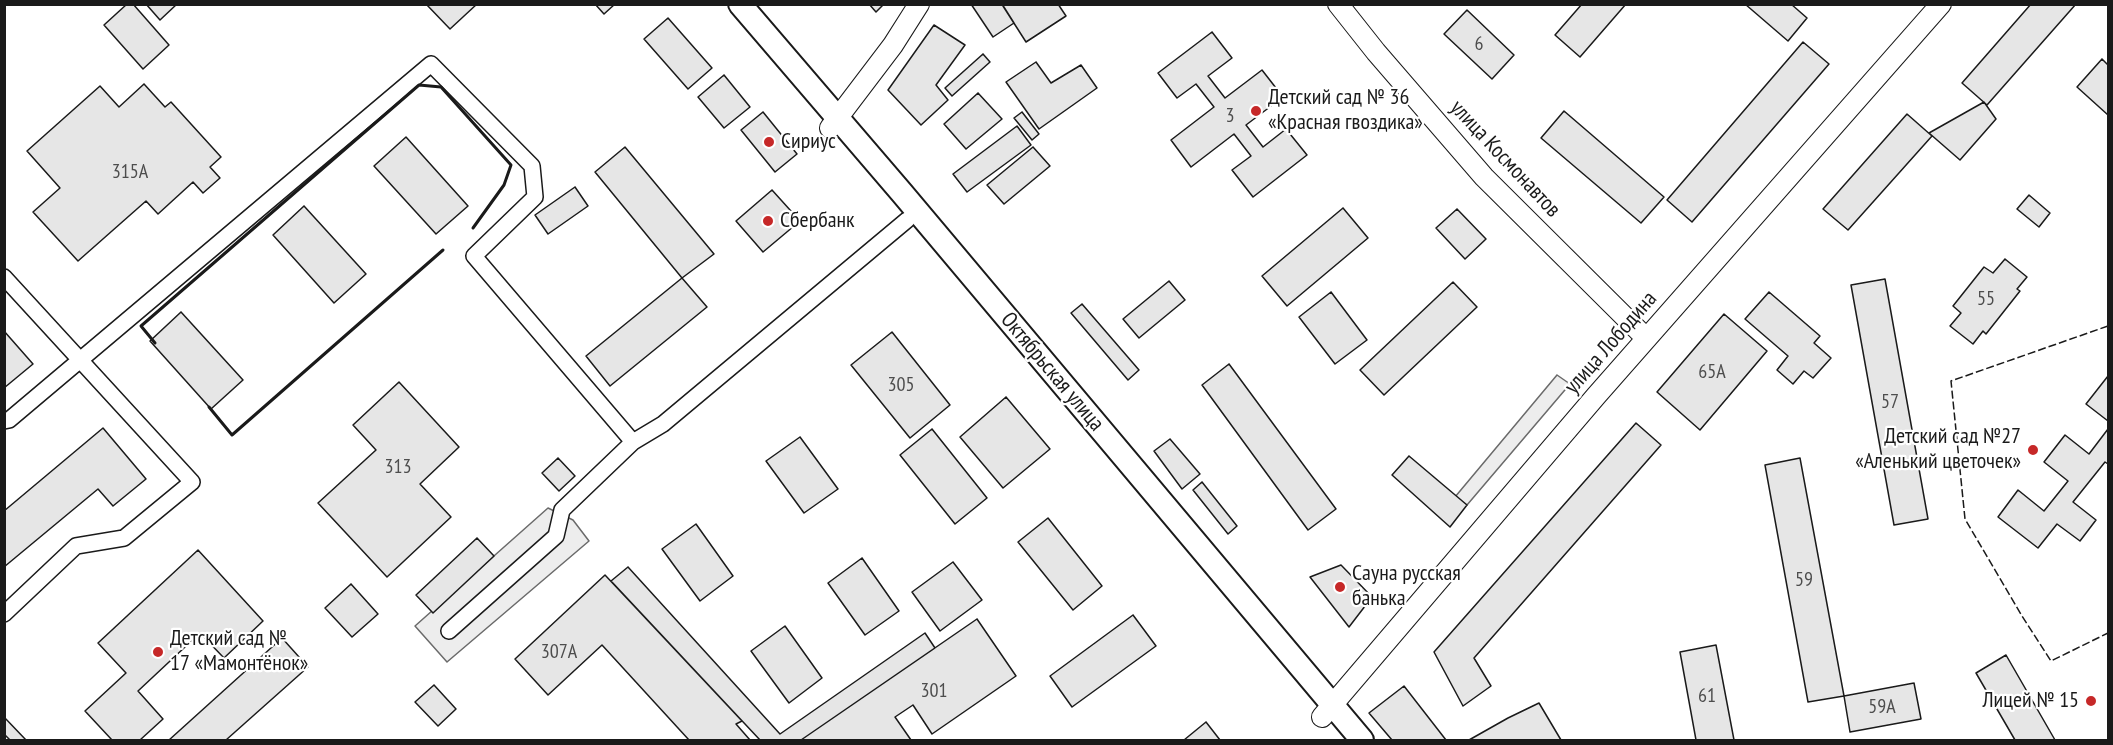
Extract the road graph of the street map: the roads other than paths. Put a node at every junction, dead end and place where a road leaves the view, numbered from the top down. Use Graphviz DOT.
graph roads {
  1 [pos="724,4"];
  2 [pos="740,4"];
  3 [pos="919,4"];
  4 [pos="1338,4"];
  5 [pos="1941,4"];
  6 [pos="833,123"];
  7 [pos="907,220"];
  8 [pos="4,277"];
  9 [pos="1646,338"];
  10 [pos="80,360"];
  11 [pos="4,421"];
  12 [pos="633,441"];
  13 [pos="4,614"];
  14 [pos="449,631"];
  15 [pos="1327,711"];
  16 [pos="1342,741"];
  17 [pos="1362,741"];
  1 -- 6 [label="main road, Октябрьская улица"];
  2 -- 6 [label="main road, Октябрьская улица"];
  3 -- 6 [label="street"];
  4 -- 9 [label="street, улица Космонавтов"];
  5 -- 9 [label="street, улица Лободина"];
  6 -- 7 [label="main road, Октябрьская улица"];
  6 -- 15 [label="main road, Октябрьская улица"];
  7 -- 12 [label="street"];
  7 -- 15 [label="main road, Октябрьская улица"];
  8 -- 10 [label="street"];
  9 -- 15 [label="street, улица Лободина"];
  10 -- 11 [label="street"];
  10 -- 12 [label="street"];
  10 -- 13 [label="street"];
  12 -- 14 [label="street"];
  15 -- 16 [label="main road, Октябрьская улица"];
  15 -- 17 [label="main road, Октябрьская улица"];
}
